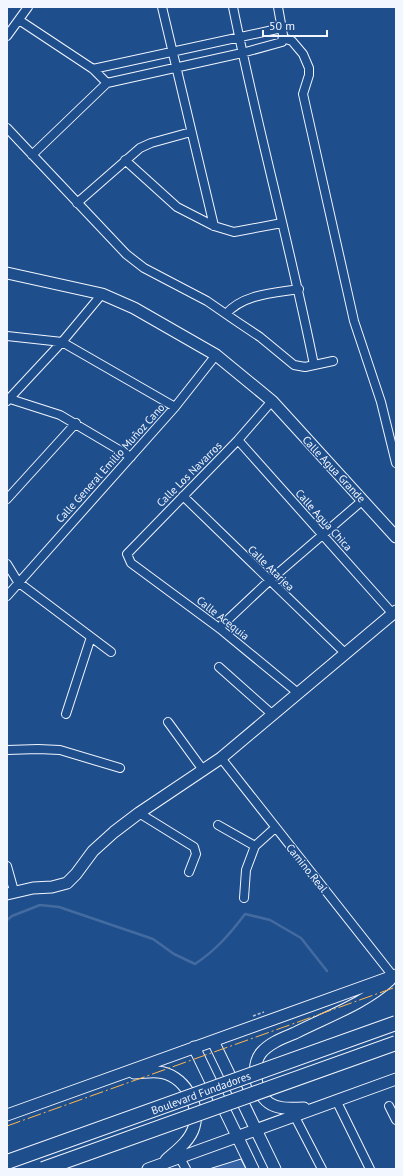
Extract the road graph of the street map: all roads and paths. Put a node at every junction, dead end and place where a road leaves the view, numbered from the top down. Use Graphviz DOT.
graph roads {
  1 [pos="28,7"];
  2 [pos="162,7"];
  3 [pos="233,7"];
  4 [pos="278,7"];
  5 [pos="19,20"];
  6 [pos="282,28"];
  7 [pos="7,36"];
  8 [pos="239,37"];
  9 [pos="283,38"];
  10 [pos="172,53"];
  11 [pos="242,53"];
  12 [pos="175,68"];
  13 [pos="93,70"];
  14 [pos="107,83"];
  15 [pos="7,128"];
  16 [pos="191,132"];
  17 [pos="32,155"];
  18 [pos="125,160"];
  19 [pos="78,203"];
  20 [pos="282,223"];
  21 [pos="214,226"];
  22 [pos="7,272"];
  23 [pos="299,289"];
  24 [pos="102,294"];
  25 [pos="226,314"];
  26 [pos="7,336"];
  27 [pos="62,342"];
  28 [pos="216,356"];
  29 [pos="333,361"];
  30 [pos="314,365"];
  31 [pos="8,399"];
  32 [pos="272,401"];
  33 [pos="175,407"];
  34 [pos="76,423"];
  35 [pos="238,440"];
  36 [pos="131,457"];
  37 [pos="396,463"];
  38 [pos="183,496"];
  39 [pos="7,499"];
  40 [pos="363,500"];
  41 [pos="394,531"];
  42 [pos="322,535"];
  43 [pos="131,563"];
  44 [pos="7,564"];
  45 [pos="269,581"];
  46 [pos="18,582"];
  47 [pos="7,596"];
  48 [pos="395,612"];
  49 [pos="219,628"];
  50 [pos="91,637"];
  51 [pos="111,652"];
  52 [pos="346,654"];
  53 [pos="219,667"];
  54 [pos="298,694"];
  55 [pos="66,714"];
  56 [pos="273,715"];
  57 [pos="168,722"];
  58 [pos="7,750"];
  59 [pos="221,758"];
  60 [pos="120,768"];
  61 [pos="203,770"];
  62 [pos="139,813"];
  63 [pos="218,825"];
  64 [pos="275,828"];
  65 [pos="255,846"];
  66 [pos="7,866"];
  67 [pos="189,872"];
  68 [pos="10,892"];
  69 [pos="244,898"];
  70 [pos="395,976"];
  71 [pos="396,1023"];
  72 [pos="213,1040"];
  73 [pos="396,1043"];
  74 [pos="194,1047"];
  75 [pos="120,1074"];
  76 [pos="396,1078"];
  77 [pos="336,1100"];
  78 [pos="389,1106"];
  79 [pos="313,1108"];
  80 [pos="7,1115"];
  81 [pos="294,1115"];
  82 [pos="396,1120"];
  83 [pos="255,1130"];
  84 [pos="236,1137"];
  85 [pos="180,1158"];
  86 [pos="7,1162"];
  87 [pos="161,1164"];
  88 [pos="43,1169"];
  89 [pos="148,1169"];
  90 [pos="186,1169"];
  91 [pos="253,1169"];
  92 [pos="275,1169"];
  93 [pos="322,1169"];
  94 [pos="370,1169"];
  1 -- 5 [label="street"];
  2 -- 10 [label="street"];
  3 -- 8 [label="street"];
  4 -- 6 [label="street"];
  5 -- 7 [label="street"];
  5 -- 13 [label="street"];
  6 -- 8 [label="street"];
  6 -- 9 [label="street"];
  8 -- 10 [label="street"];
  8 -- 11 [label="street"];
  9 -- 11 [label="street"];
  9 -- 37 [label="street"];
  10 -- 12 [label="street"];
  10 -- 13 [label="street"];
  11 -- 12 [label="street"];
  11 -- 20 [label="street"];
  12 -- 14 [label="street"];
  12 -- 16 [label="street"];
  13 -- 14 [label="street"];
  14 -- 17 [label="street"];
  15 -- 17 [label="street"];
  16 -- 18 [label="street"];
  16 -- 21 [label="street"];
  17 -- 19 [label="street"];
  18 -- 19 [label="street"];
  18 -- 21 [label="street"];
  19 -- 25 [label="street"];
  20 -- 21 [label="street"];
  20 -- 23 [label="street"];
  22 -- 24 [label="street, Calle Agua Grande"];
  23 -- 25 [label="street"];
  23 -- 30 [label="street"];
  24 -- 27 [label="street"];
  24 -- 28 [label="street, Calle Agua Grande"];
  25 -- 30 [label="street"];
  26 -- 27 [label="street"];
  27 -- 31 [label="street"];
  27 -- 33 [label="street"];
  28 -- 32 [label="street, Calle Agua Grande"];
  28 -- 33 [label="street, Calle General Emilio Muñoz Cano"];
  29 -- 30 [label="street"];
  31 -- 34 [label="street"];
  32 -- 35 [label="street, Calle Los Navarros"];
  32 -- 40 [label="street, Calle Agua Grande"];
  33 -- 36 [label="street, Calle General Emilio Muñoz Cano"];
  34 -- 36 [label="street"];
  34 -- 39 [label="street"];
  35 -- 38 [label="street, Calle Los Navarros"];
  35 -- 42 [label="street, Calle Agua Chica"];
  36 -- 46 [label="street, Calle General Emilio Muñoz Cano"];
  38 -- 43 [label="street, Calle Los Navarros"];
  38 -- 45 [label="street, Calle Atarjea"];
  40 -- 41 [label="street, Calle Agua Grande"];
  40 -- 42 [label="street"];
  42 -- 45 [label="street"];
  42 -- 48 [label="street, Calle Agua Chica"];
  43 -- 49 [label="street, Calle Acequia"];
  44 -- 46 [label="street"];
  45 -- 49 [label="street"];
  45 -- 52 [label="street, Calle Atarjea"];
  46 -- 47 [label="street, Calle General Emilio Muñoz Cano"];
  46 -- 50 [label="street"];
  48 -- 52 [label="street"];
  49 -- 54 [label="street, Calle Acequia"];
  50 -- 51 [label="street"];
  50 -- 55 [label="street"];
  52 -- 54 [label="street"];
  53 -- 56 [label="street"];
  54 -- 56 [label="street"];
  56 -- 59 [label="street"];
  57 -- 61 [label="street"];
  58 -- 60 [label="street"];
  59 -- 61 [label="street"];
  59 -- 64 [label="street, Camino Real"];
  61 -- 62 [label="street"];
  62 -- 67 [label="street"];
  62 -- 68 [label="street"];
  63 -- 65 [label="street"];
  64 -- 65 [label="street"];
  64 -- 70 [label="street, Camino Real"];
  65 -- 69 [label="street"];
  66 -- 68 [label="street"];
  70 -- 72 [label="street"];
  70 -- 79 [label="street"];
  71 -- 86 [label="highway, Boulevard Fundadores, bridge"];
  72 -- 74 [label="street"];
  72 -- 83 [label="street"];
  73 -- 88 [label="highway, Boulevard Fundadores, bridge"];
  74 -- 75 [label="street"];
  74 -- 84 [label="street"];
  75 -- 80 [label="street"];
  75 -- 87 [label="street"];
  76 -- 77 [label="street"];
  77 -- 79 [label="street"];
  77 -- 94 [label="street"];
  78 -- 82 [label="street"];
  79 -- 81 [label="street"];
  81 -- 83 [label="street"];
  81 -- 93 [label="street"];
  83 -- 84 [label="street"];
  83 -- 92 [label="street"];
  84 -- 85 [label="street"];
  84 -- 91 [label="street"];
  85 -- 87 [label="street"];
  85 -- 90 [label="street"];
  87 -- 89 [label="street"];
}
